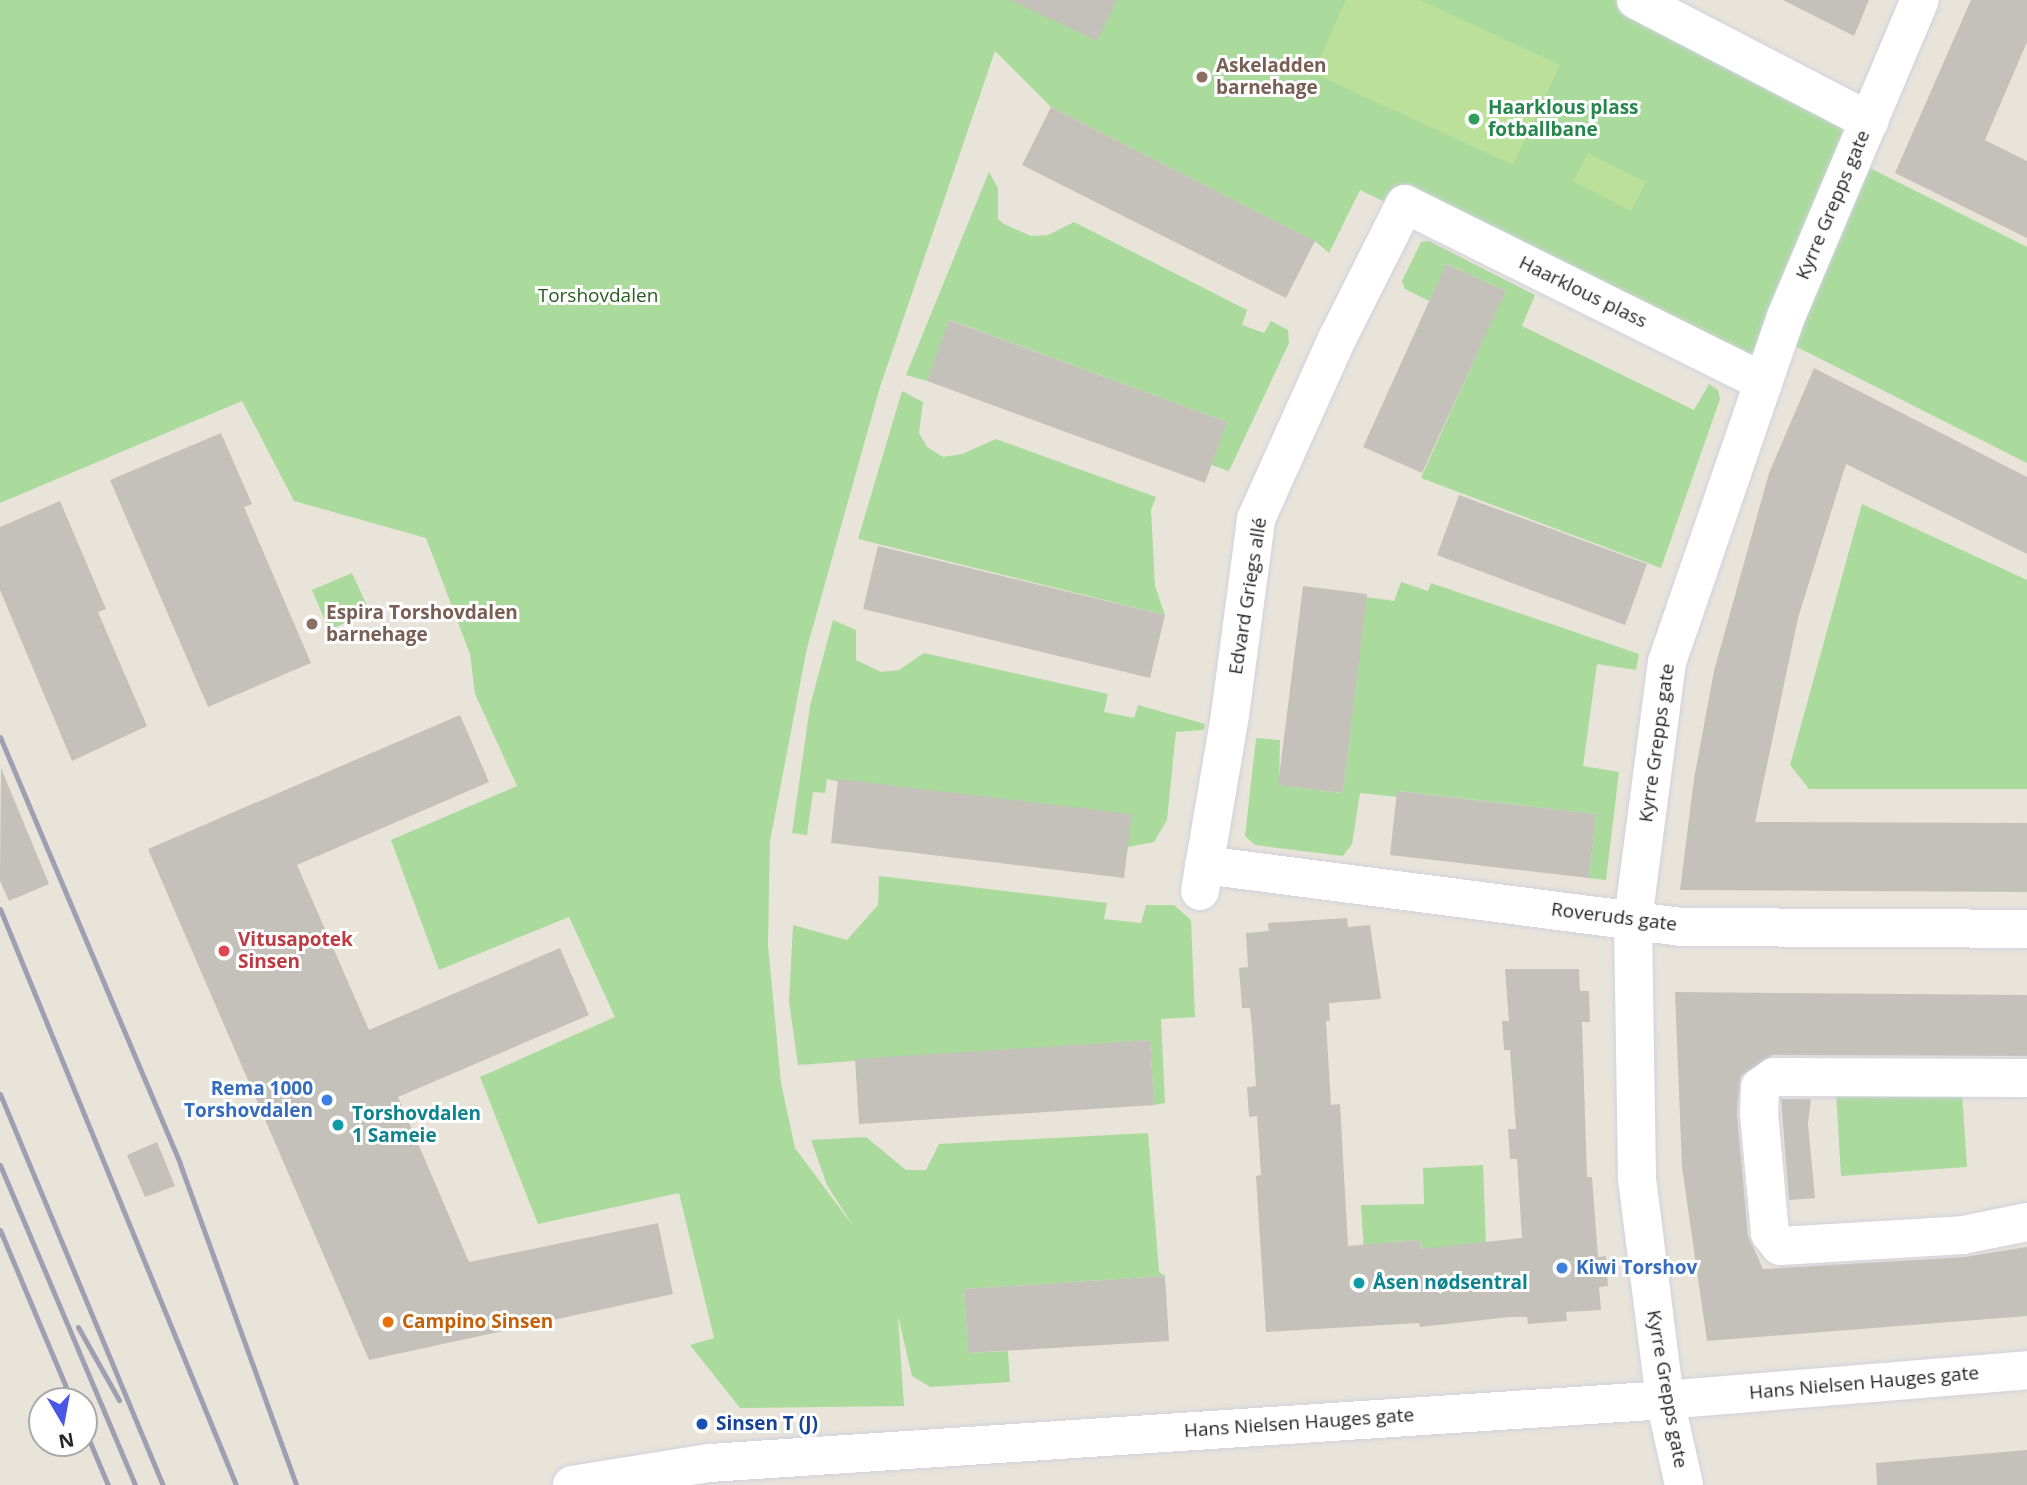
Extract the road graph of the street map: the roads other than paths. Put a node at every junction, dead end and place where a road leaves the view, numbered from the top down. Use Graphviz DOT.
graph roads {
  1 [pos="1636,0"];
  2 [pos="1920,0"];
  3 [pos="1868,121"];
  4 [pos="1405,204"];
  5 [pos="1762,381"];
  6 [pos="1202,878"];
  7 [pos="1633,920"];
  8 [pos="2027,929"];
  9 [pos="2027,1078"];
  10 [pos="2027,1223"];
  11 [pos="2027,1370"];
  12 [pos="1665,1400"];
  13 [pos="572,1485"];
  14 [pos="1684,1485"];
  1 -- 3 [label="street"];
  2 -- 3 [label="street, Kyrre Grepps gate"];
  3 -- 5 [label="street, Kyrre Grepps gate"];
  4 -- 5 [label="street, Haarklous plass"];
  4 -- 6 [label="street, Edvard Griegs allé"];
  5 -- 7 [label="street, Kyrre Grepps gate"];
  6 -- 7 [label="street, Roveruds gate"];
  7 -- 8 [label="street, Roveruds gate"];
  7 -- 12 [label="street, Kyrre Grepps gate"];
  9 -- 10 [label="street"];
  11 -- 12 [label="street, Hans Nielsen Hauges gate"];
  12 -- 13 [label="street, Hans Nielsen Hauges gate"];
  12 -- 14 [label="street, Kyrre Grepps gate"];
}
